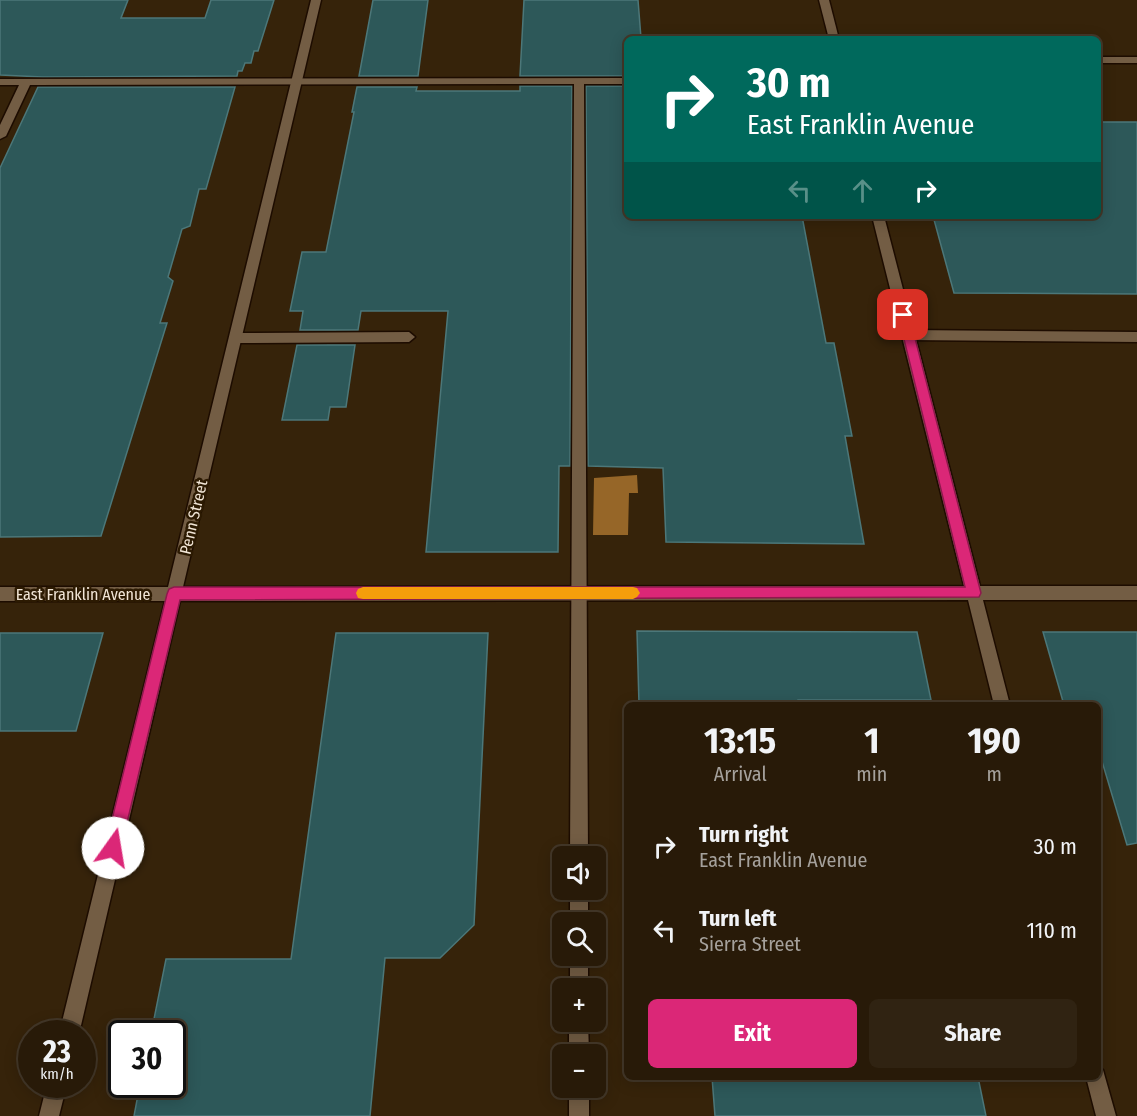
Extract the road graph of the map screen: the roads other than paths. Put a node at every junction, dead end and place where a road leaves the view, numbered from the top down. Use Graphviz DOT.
graph roads {
  1 [pos="316,0"];
  2 [pos="824,0"];
  3 [pos="833,36"];
  4 [pos="1101,60"];
  5 [pos="1137,60"];
  6 [pos="579,81"];
  7 [pos="624,81"];
  8 [pos="0,82"];
  9 [pos="26,82"];
  10 [pos="297,82"];
  11 [pos="0,136"];
  12 [pos="879,219"];
  13 [pos="908,335"];
  14 [pos="409,337"];
  15 [pos="1137,337"];
  16 [pos="236,338"];
  17 [pos="1137,592"];
  18 [pos="579,593"];
  19 [pos="974,593"];
  20 [pos="0,594"];
  21 [pos="174,594"];
  22 [pos="1001,702"];
  23 [pos="579,846"];
  24 [pos="72,1020"];
  25 [pos="1097,1080"];
  26 [pos="54,1098"];
  27 [pos="579,1098"];
  28 [pos="49,1116"];
  29 [pos="579,1116"];
  30 [pos="1106,1116"];
  1 -- 10 [label="street, Penn Street"];
  2 -- 3 [label="street"];
  4 -- 5 [label="street"];
  6 -- 7 [label="street"];
  6 -- 10 [label="street"];
  6 -- 18 [label="street"];
  8 -- 9 [label="street"];
  9 -- 10 [label="street"];
  9 -- 11 [label="street"];
  10 -- 16 [label="street, Penn Street"];
  12 -- 13 [label="street"];
  13 -- 15 [label="street"];
  13 -- 19 [label="street"];
  14 -- 16 [label="street"];
  16 -- 21 [label="street, Penn Street"];
  17 -- 19 [label="street, East Franklin Avenue"];
  18 -- 19 [label="street, East Franklin Avenue"];
  18 -- 21 [label="street, East Franklin Avenue"];
  18 -- 23 [label="street"];
  19 -- 22 [label="street"];
  20 -- 21 [label="street, East Franklin Avenue"];
  21 -- 24 [label="street, Penn Street"];
  25 -- 30 [label="street"];
  26 -- 28 [label="street"];
  27 -- 29 [label="street"];
}
